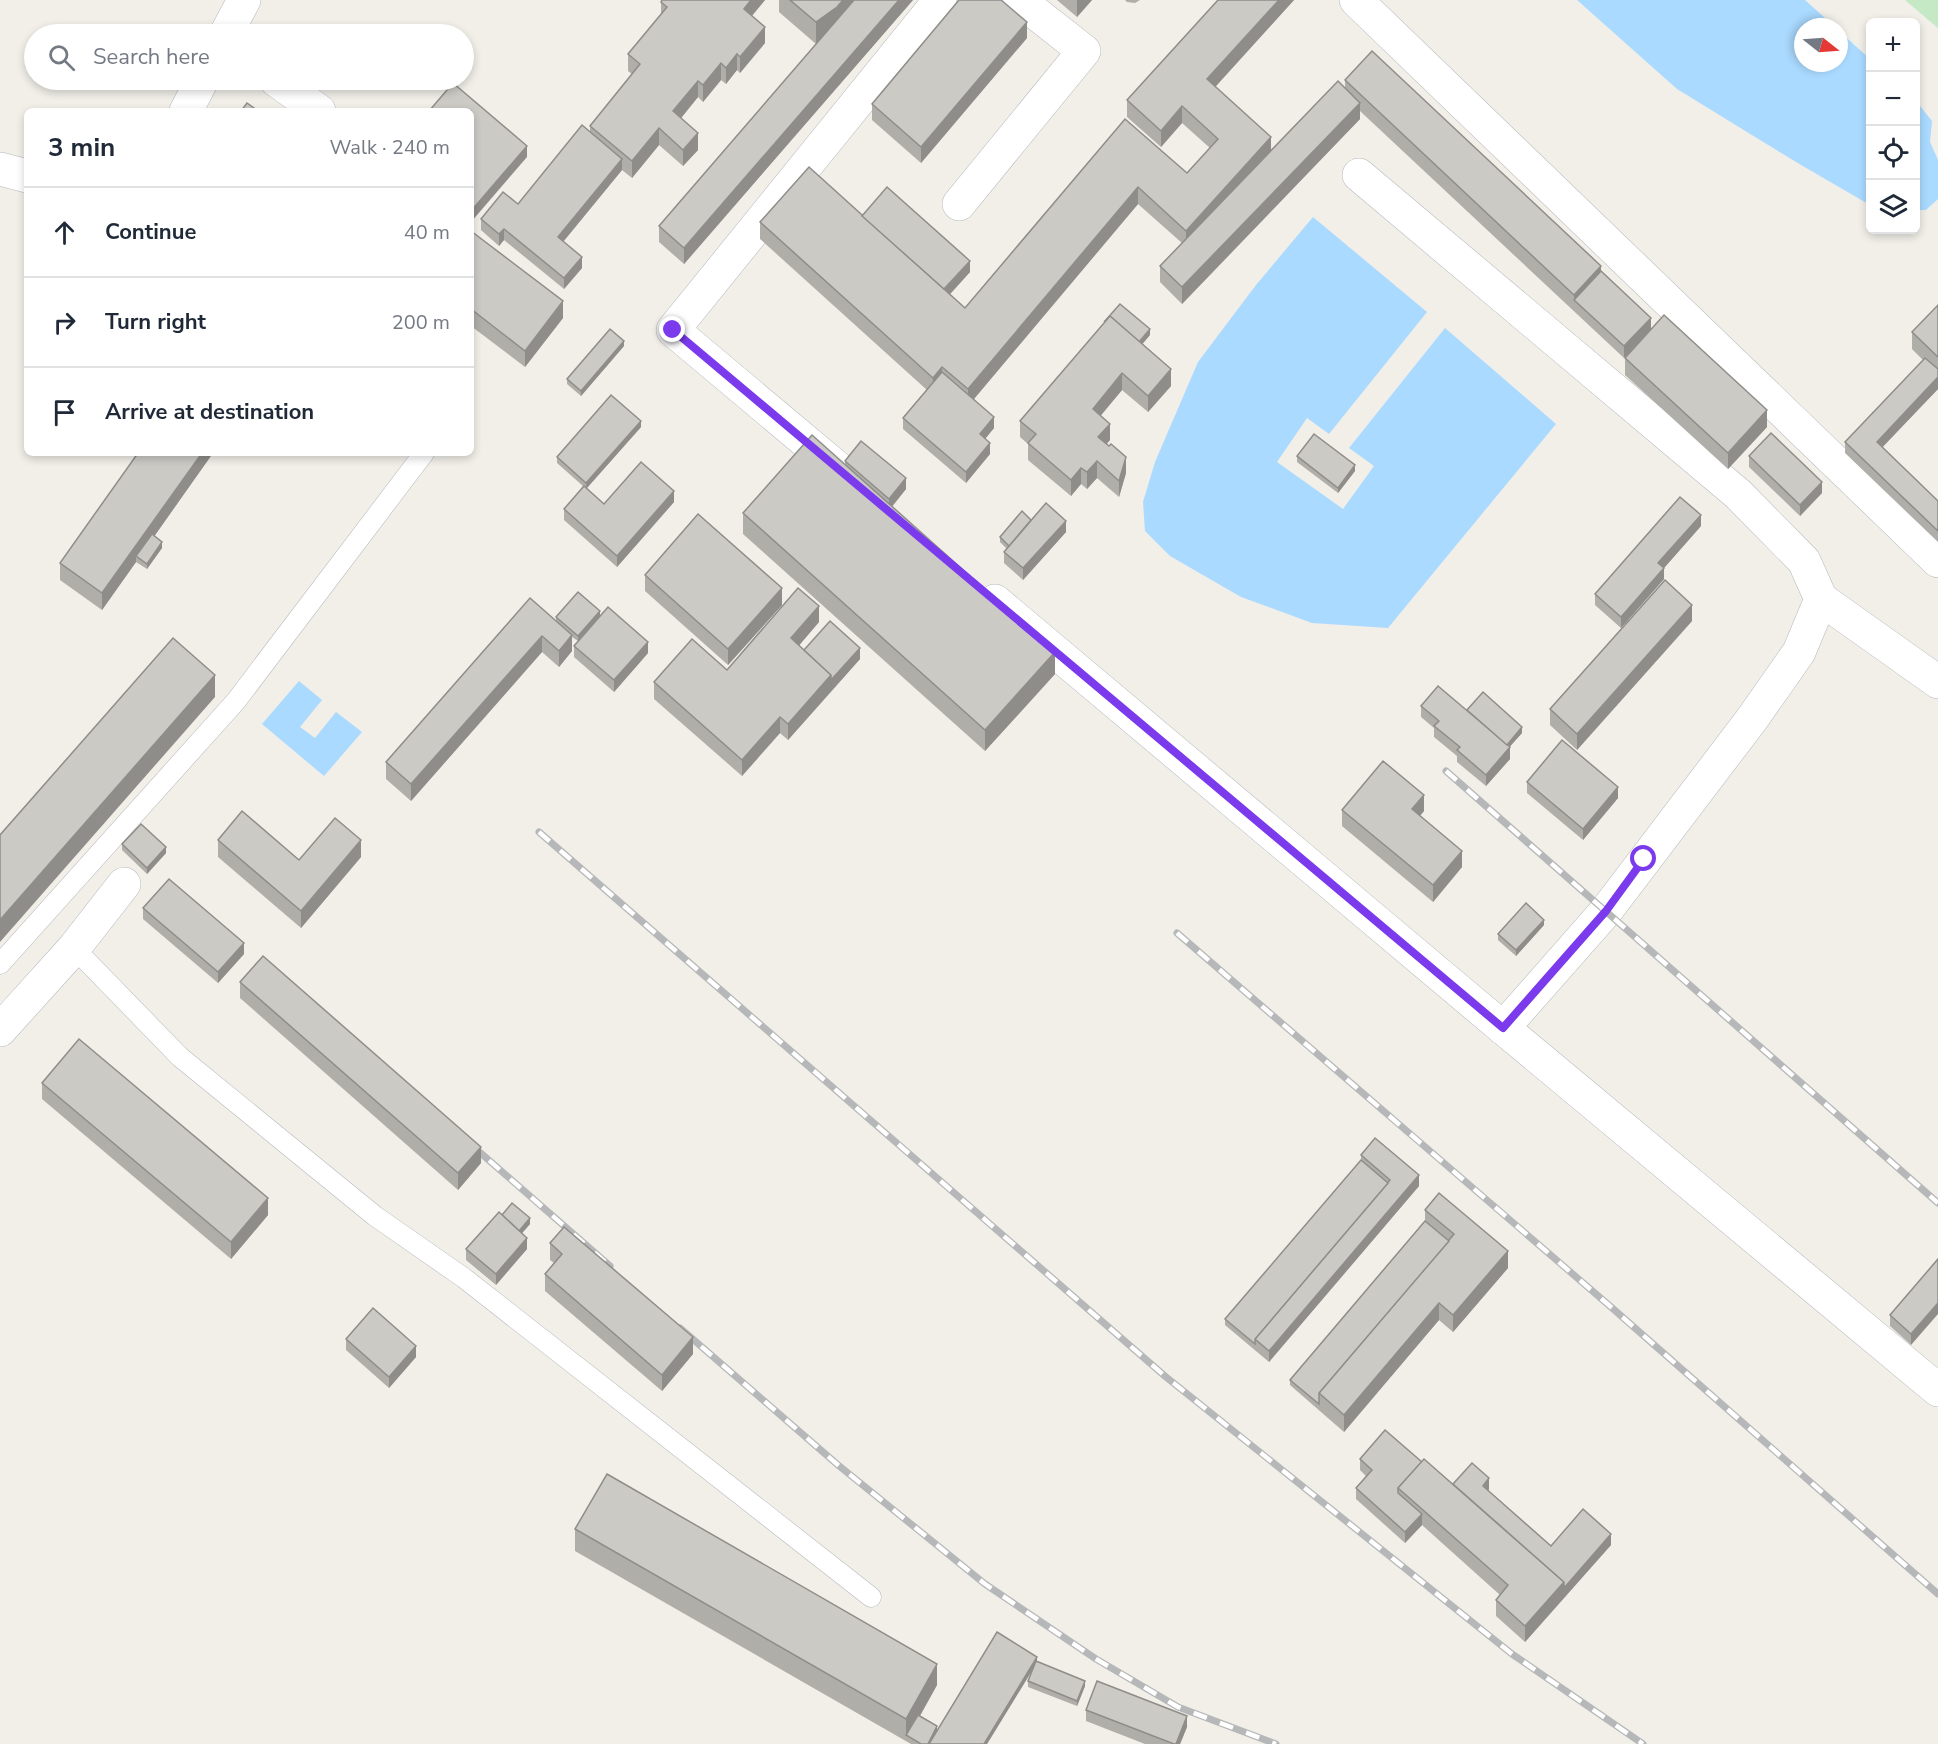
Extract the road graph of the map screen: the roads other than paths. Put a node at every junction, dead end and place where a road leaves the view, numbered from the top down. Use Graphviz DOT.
graph roads {
  1 [pos="244,0"];
  2 [pos="940,0"];
  3 [pos="1019,0"];
  4 [pos="1356,0"];
  5 [pos="231,24"];
  6 [pos="197,90"];
  7 [pos="290,90"];
  8 [pos="188,108"];
  9 [pos="316,108"];
  10 [pos="0,169"];
  11 [pos="24,175"];
  12 [pos="1359,176"];
  13 [pos="958,204"];
  14 [pos="422,456"];
  15 [pos="865,491"];
  16 [pos="1938,561"];
  17 [pos="974,583"];
  18 [pos="1821,599"];
  19 [pos="1938,682"];
  20 [pos="124,884"];
  21 [pos="74,948"];
  22 [pos="0,964"];
  23 [pos="1503,1028"];
  24 [pos="0,1030"];
  25 [pos="1938,1390"];
  26 [pos="872,1597"];
  1 -- 5 [label="street"];
  2 -- 15 [label="street"];
  3 -- 13 [label="street"];
  4 -- 16 [label="street"];
  6 -- 8 [label="street"];
  7 -- 9 [label="street"];
  10 -- 11 [label="street"];
  12 -- 18 [label="street"];
  14 -- 22 [label="lane"];
  17 -- 23 [label="street"];
  18 -- 19 [label="street"];
  18 -- 23 [label="street"];
  20 -- 21 [label="street"];
  21 -- 24 [label="street"];
  21 -- 26 [label="lane"];
  23 -- 25 [label="street"];
}
